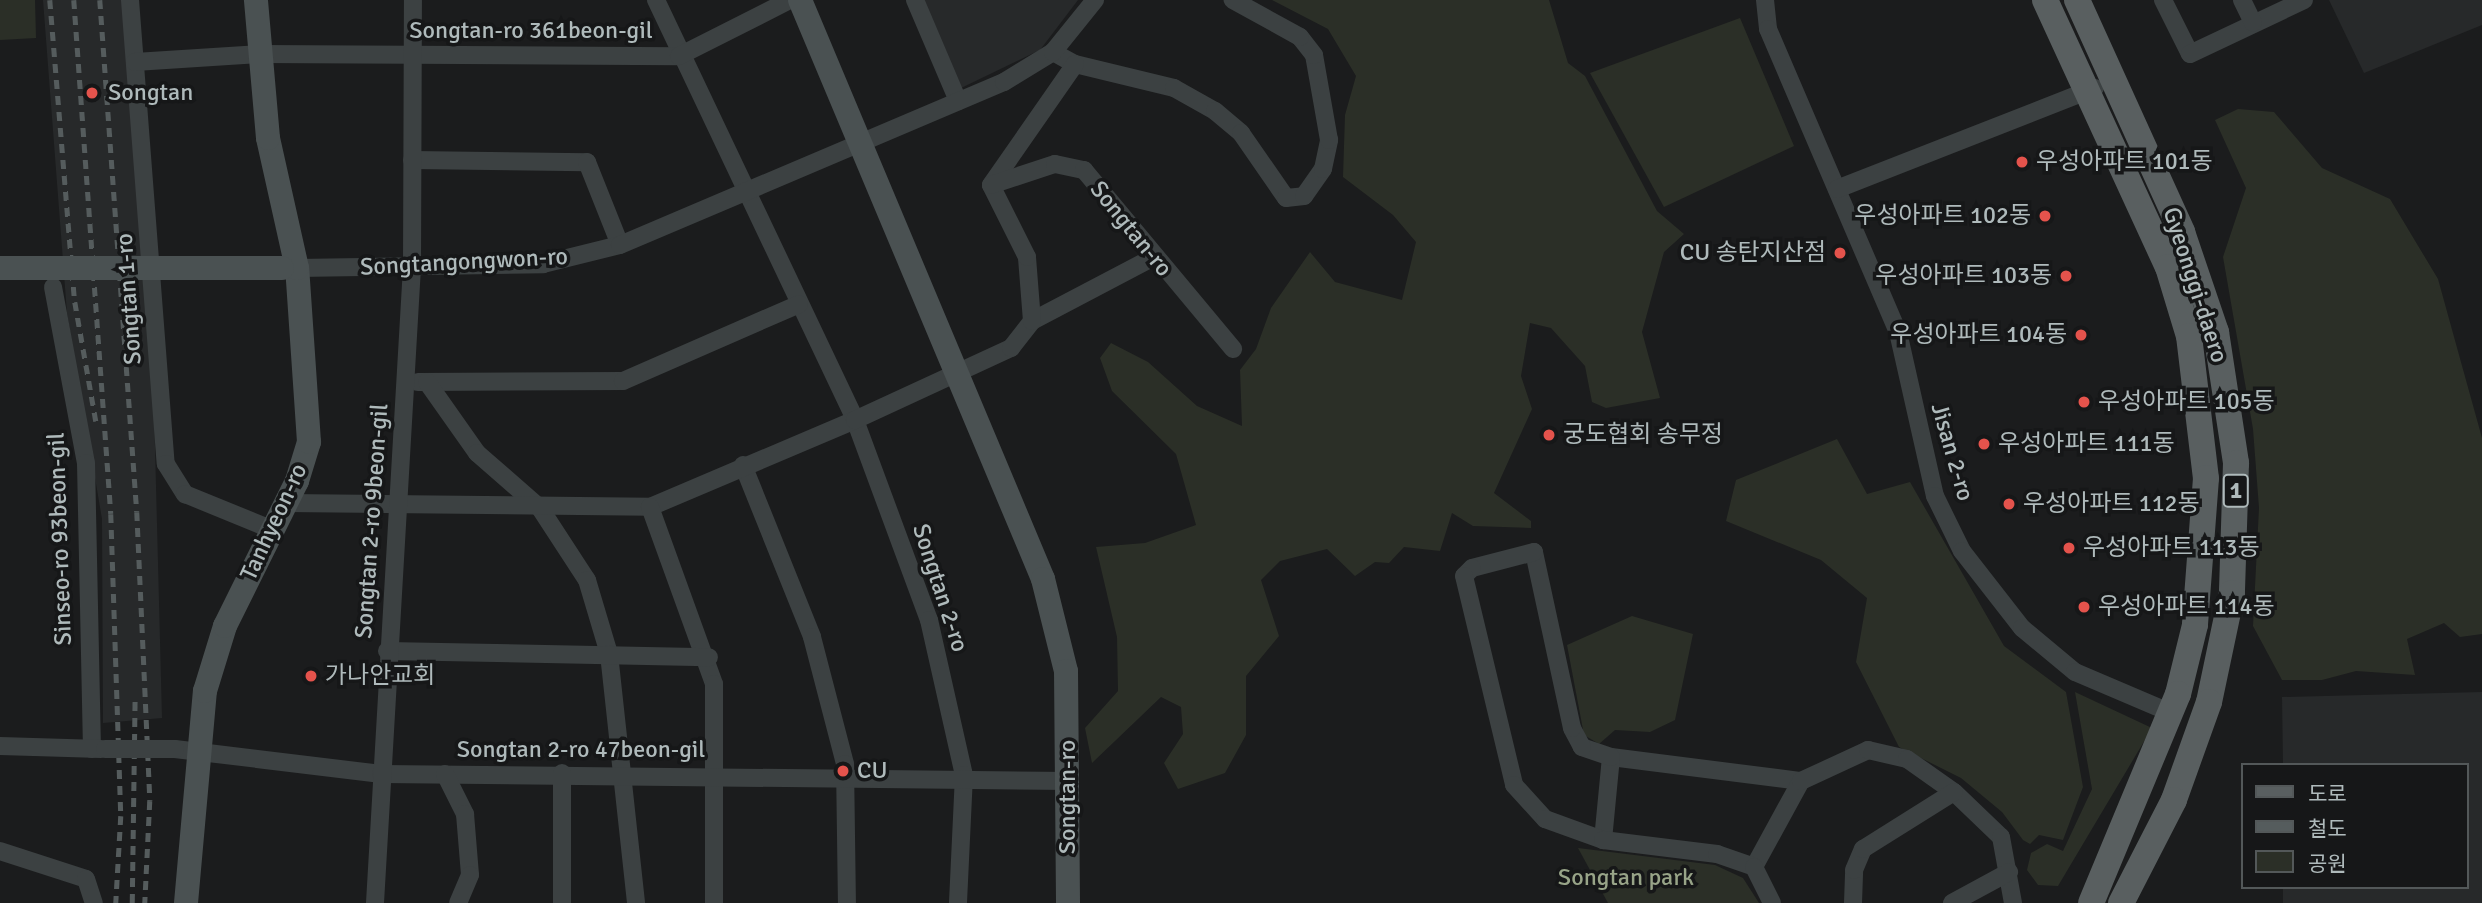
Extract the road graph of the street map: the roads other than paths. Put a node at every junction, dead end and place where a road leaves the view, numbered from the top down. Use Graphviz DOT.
graph roads {
  1 [pos="130,0"];
  2 [pos="256,0"];
  3 [pos="413,0"];
  4 [pos="656,0"];
  5 [pos="790,0"];
  6 [pos="800,0"];
  7 [pos="915,0"];
  8 [pos="1095,0"];
  9 [pos="1233,0"];
  10 [pos="1765,0"];
  11 [pos="2045,0"];
  12 [pos="2077,0"];
  13 [pos="2163,0"];
  14 [pos="2242,0"];
  15 [pos="2300,2"];
  16 [pos="2253,23"];
  17 [pos="1053,52"];
  18 [pos="258,54"];
  19 [pos="411,56"];
  20 [pos="679,56"];
  21 [pos="135,62"];
  22 [pos="1075,64"];
  23 [pos="2113,80"];
  24 [pos="2087,91"];
  25 [pos="958,101"];
  26 [pos="857,144"];
  27 [pos="412,160"];
  28 [pos="991,184"];
  29 [pos="1838,189"];
  30 [pos="748,192"];
  31 [pos="620,245"];
  32 [pos="1154,257"];
  33 [pos="0,268"];
  34 [pos="289,268"];
  35 [pos="412,268"];
  36 [pos="54,287"];
  37 [pos="799,304"];
  38 [pos="1032,321"];
  39 [pos="1233,349"];
  40 [pos="959,374"];
  41 [pos="407,382"];
  42 [pos="427,382"];
  43 [pos="855,420"];
  44 [pos="743,465"];
  45 [pos="286,503"];
  46 [pos="394,506"];
  47 [pos="650,507"];
  48 [pos="540,508"];
  49 [pos="273,530"];
  50 [pos="387,652"];
  51 [pos="609,654"];
  52 [pos="709,657"];
  53 [pos="2171,713"];
  54 [pos="0,746"];
  55 [pos="99,749"];
  56 [pos="187,749"];
  57 [pos="1611,757"];
  58 [pos="562,773"];
  59 [pos="622,773"];
  60 [pos="381,774"];
  61 [pos="445,774"];
  62 [pos="711,774"];
  63 [pos="847,775"];
  64 [pos="964,775"];
  65 [pos="1070,781"];
  66 [pos="1801,781"];
  67 [pos="1954,792"];
  68 [pos="1603,840"];
  69 [pos="0,851"];
  70 [pos="1754,867"];
  71 [pos="2009,872"];
  72 [pos="88,901"];
  73 [pos="186,903"];
  74 [pos="375,903"];
  75 [pos="458,903"];
  76 [pos="562,903"];
  77 [pos="636,903"];
  78 [pos="713,903"];
  79 [pos="847,903"];
  80 [pos="958,903"];
  81 [pos="1068,903"];
  82 [pos="1772,903"];
  83 [pos="1853,903"];
  84 [pos="1952,903"];
  85 [pos="2013,903"];
  86 [pos="2091,903"];
  87 [pos="2121,903"];
  1 -- 21 [label="street, Songtan 1-ro"];
  2 -- 18 [label="street, Tanhyeon-ro"];
  3 -- 19 [label="street, Songtan 2-ro 9beon-gil"];
  4 -- 20 [label="street, Songtan 2-ro"];
  5 -- 20 [label="street, Songtan-ro 361beon-gil"];
  6 -- 26 [label="street, Songtan-ro"];
  7 -- 25 [label="street"];
  8 -- 17 [label="street, Songtangongwon-ro"];
  9 -- 22 [label="street"];
  10 -- 29 [label="street, Jisan 2-ro"];
  11 -- 24 [label="main road, Gyeonggi-daero / 1"];
  12 -- 23 [label="main road, Gyeonggi-daero / 1"];
  13 -- 16 [label="street"];
  14 -- 16 [label="street"];
  15 -- 16 [label="street"];
  17 -- 22 [label="street"];
  17 -- 25 [label="street, Songtangongwon-ro"];
  18 -- 19 [label="street, Songtan-ro 361beon-gil"];
  18 -- 21 [label="street"];
  18 -- 34 [label="street, Tanhyeon-ro"];
  19 -- 20 [label="street, Songtan-ro 361beon-gil"];
  19 -- 27 [label="street, Songtan 2-ro 9beon-gil"];
  20 -- 30 [label="street, Songtan 2-ro"];
  21 -- 49 [label="street, Songtan 1-ro"];
  22 -- 28 [label="street"];
  23 -- 24 [label="street"];
  23 -- 87 [label="main road, Gyeonggi-daero / 1"];
  24 -- 29 [label="street"];
  24 -- 53 [label="main road, Gyeonggi-daero / 1"];
  25 -- 26 [label="street, Songtangongwon-ro"];
  26 -- 30 [label="street, Songtangongwon-ro"];
  26 -- 40 [label="street, Songtan-ro"];
  27 -- 31 [label="street"];
  27 -- 35 [label="street, Songtan 2-ro 9beon-gil"];
  28 -- 32 [label="street, Songtan-ro"];
  28 -- 38 [label="street"];
  29 -- 53 [label="street, Jisan 2-ro"];
  30 -- 31 [label="street, Songtangongwon-ro"];
  30 -- 37 [label="street, Songtan 2-ro"];
  31 -- 35 [label="street, Songtangongwon-ro"];
  32 -- 38 [label="street"];
  32 -- 39 [label="street, Songtan-ro"];
  33 -- 34 [label="street, Songtangongwon-ro, bridge"];
  34 -- 35 [label="street, Songtangongwon-ro"];
  34 -- 45 [label="street, Tanhyeon-ro"];
  35 -- 41 [label="street, Songtan 2-ro 9beon-gil"];
  36 -- 55 [label="street, Sinseo-ro 93beon-gil"];
  37 -- 42 [label="street"];
  37 -- 43 [label="street, Songtan 2-ro"];
  38 -- 40 [label="street"];
  40 -- 43 [label="street"];
  40 -- 65 [label="street, Songtan-ro"];
  41 -- 42 [label="street"];
  41 -- 46 [label="street, Songtan 2-ro 9beon-gil"];
  42 -- 48 [label="street"];
  43 -- 44 [label="street"];
  43 -- 64 [label="street, Songtan 2-ro"];
  44 -- 47 [label="street"];
  44 -- 63 [label="street"];
  45 -- 46 [label="street"];
  45 -- 49 [label="street, Tanhyeon-ro"];
  46 -- 48 [label="street"];
  46 -- 50 [label="street, Songtan 2-ro 9beon-gil"];
  47 -- 48 [label="street"];
  47 -- 52 [label="street"];
  48 -- 51 [label="street"];
  49 -- 56 [label="street, Tanhyeon-ro"];
  50 -- 51 [label="street"];
  50 -- 60 [label="street, Songtan 2-ro 9beon-gil"];
  51 -- 52 [label="street"];
  51 -- 59 [label="street"];
  52 -- 62 [label="street"];
  53 -- 86 [label="main road, Gyeonggi-daero / 1"];
  54 -- 55 [label="street, Songtan 2-ro 47beon-gil"];
  55 -- 56 [label="street, Songtan 2-ro 47beon-gil, bridge"];
  56 -- 60 [label="street, Songtan 2-ro 47beon-gil"];
  56 -- 73 [label="street, Tanhyeon-ro"];
  57 -- 66 [label="street"];
  57 -- 68 [label="street"];
  57 -- 68 [label="street"];
  58 -- 59 [label="street, Songtan 2-ro 47beon-gil"];
  58 -- 61 [label="street, Songtan 2-ro 47beon-gil"];
  58 -- 76 [label="street"];
  59 -- 62 [label="street, Songtan 2-ro 47beon-gil"];
  59 -- 77 [label="street"];
  60 -- 61 [label="street, Songtan 2-ro 47beon-gil"];
  60 -- 74 [label="street, Songtan 2-ro 9beon-gil"];
  61 -- 75 [label="street"];
  62 -- 63 [label="street, Songtan 2-ro 47beon-gil"];
  62 -- 78 [label="street"];
  63 -- 64 [label="street, Songtan 2-ro 47beon-gil"];
  63 -- 79 [label="street"];
  64 -- 65 [label="street"];
  64 -- 80 [label="street, Songtan 2-ro"];
  65 -- 81 [label="street, Songtan-ro"];
  66 -- 67 [label="street"];
  66 -- 70 [label="street"];
  67 -- 71 [label="street"];
  67 -- 83 [label="street"];
  68 -- 70 [label="street"];
  69 -- 72 [label="street"];
  70 -- 82 [label="street"];
  71 -- 84 [label="street"];
  71 -- 85 [label="street"];
}
